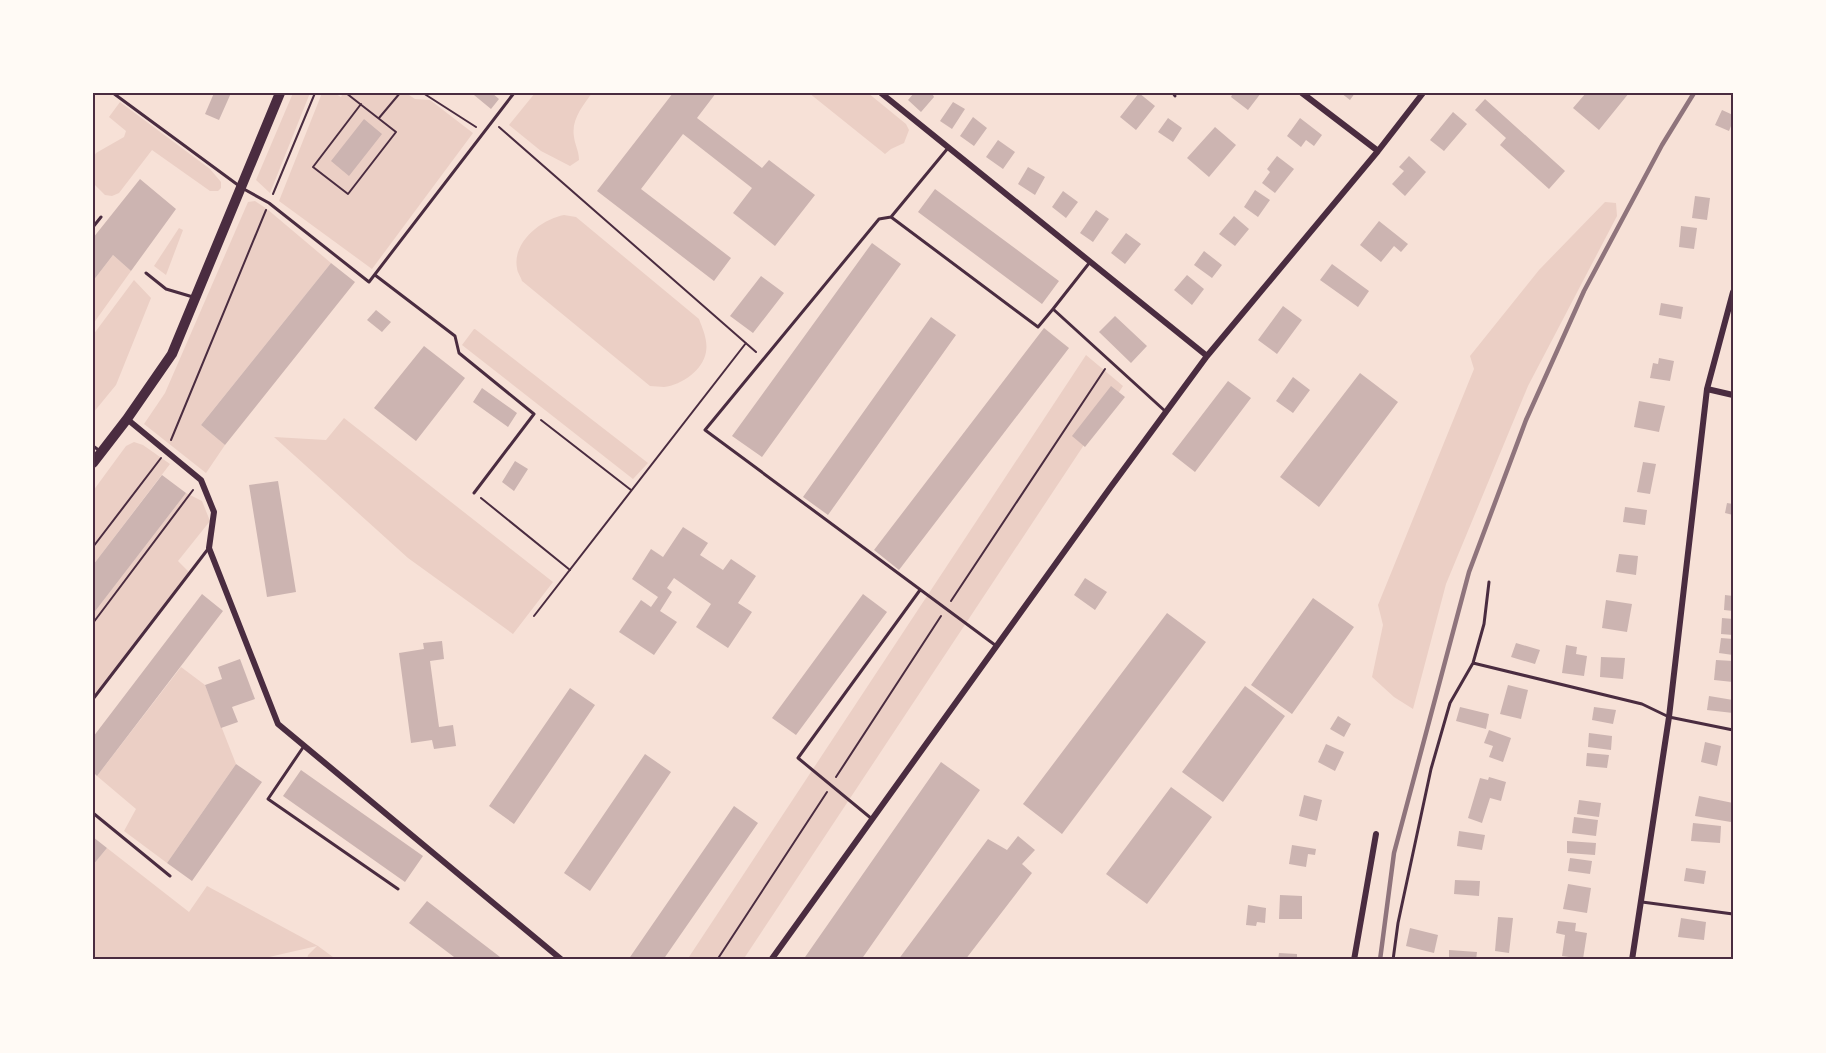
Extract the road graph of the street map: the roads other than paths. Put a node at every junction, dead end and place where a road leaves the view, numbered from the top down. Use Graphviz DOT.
graph roads {
  1 [pos="113,93"];
  2 [pos="280,93"];
  3 [pos="514,93"];
  4 [pos="881,93"];
  5 [pos="1302,93"];
  6 [pos="1423,93"];
  7 [pos="948,148"];
  8 [pos="1378,151"];
  9 [pos="242,188"];
  10 [pos="891,216"];
  11 [pos="100,217"];
  12 [pos="93,227"];
  13 [pos="1090,262"];
  14 [pos="146,273"];
  15 [pos="375,275"];
  16 [pos="1733,292"];
  17 [pos="195,298"];
  18 [pos="1053,309"];
  19 [pos="1207,356"];
  20 [pos="1707,389"];
  21 [pos="1733,395"];
  22 [pos="1166,412"];
  23 [pos="127,419"];
  24 [pos="97,449"];
  25 [pos="93,463"];
  26 [pos="474,493"];
  27 [pos="209,548"];
  28 [pos="1489,582"];
  29 [pos="920,590"];
  30 [pos="996,646"];
  31 [pos="1473,663"];
  32 [pos="93,699"];
  33 [pos="1669,717"];
  34 [pos="1733,729"];
  35 [pos="304,746"];
  36 [pos="93,813"];
  37 [pos="873,819"];
  38 [pos="1376,834"];
  39 [pos="170,876"];
  40 [pos="398,889"];
  41 [pos="1642,902"];
  42 [pos="1733,914"];
  43 [pos="562,960"];
  44 [pos="771,960"];
  45 [pos="1354,960"];
  46 [pos="1394,960"];
  47 [pos="1632,960"];
  1 -- 9 [label="lane"];
  2 -- 9 [label="main road"];
  3 -- 15 [label="lane"];
  4 -- 7 [label="street"];
  5 -- 8 [label="street"];
  6 -- 8 [label="street"];
  7 -- 10 [label="lane"];
  7 -- 13 [label="street"];
  8 -- 19 [label="street"];
  9 -- 15 [label="lane"];
  9 -- 17 [label="main road"];
  10 -- 18 [label="lane"];
  10 -- 29 [label="lane"];
  11 -- 12 [label="lane"];
  13 -- 18 [label="lane"];
  13 -- 19 [label="street"];
  14 -- 17 [label="lane"];
  15 -- 26 [label="lane"];
  16 -- 20 [label="street"];
  17 -- 23 [label="main road"];
  18 -- 22 [label="lane"];
  19 -- 22 [label="street"];
  20 -- 21 [label="street"];
  20 -- 33 [label="street"];
  22 -- 30 [label="street"];
  23 -- 24 [label="main road"];
  23 -- 27 [label="street"];
  24 -- 25 [label="main road"];
  27 -- 32 [label="lane"];
  27 -- 35 [label="street"];
  28 -- 31 [label="lane"];
  29 -- 30 [label="lane"];
  29 -- 37 [label="lane"];
  30 -- 37 [label="street"];
  31 -- 33 [label="lane"];
  31 -- 46 [label="lane"];
  33 -- 34 [label="lane"];
  33 -- 41 [label="street"];
  35 -- 40 [label="lane"];
  35 -- 43 [label="street"];
  36 -- 39 [label="lane"];
  37 -- 44 [label="street"];
  38 -- 45 [label="street"];
  41 -- 42 [label="lane"];
  41 -- 47 [label="street"];
}
